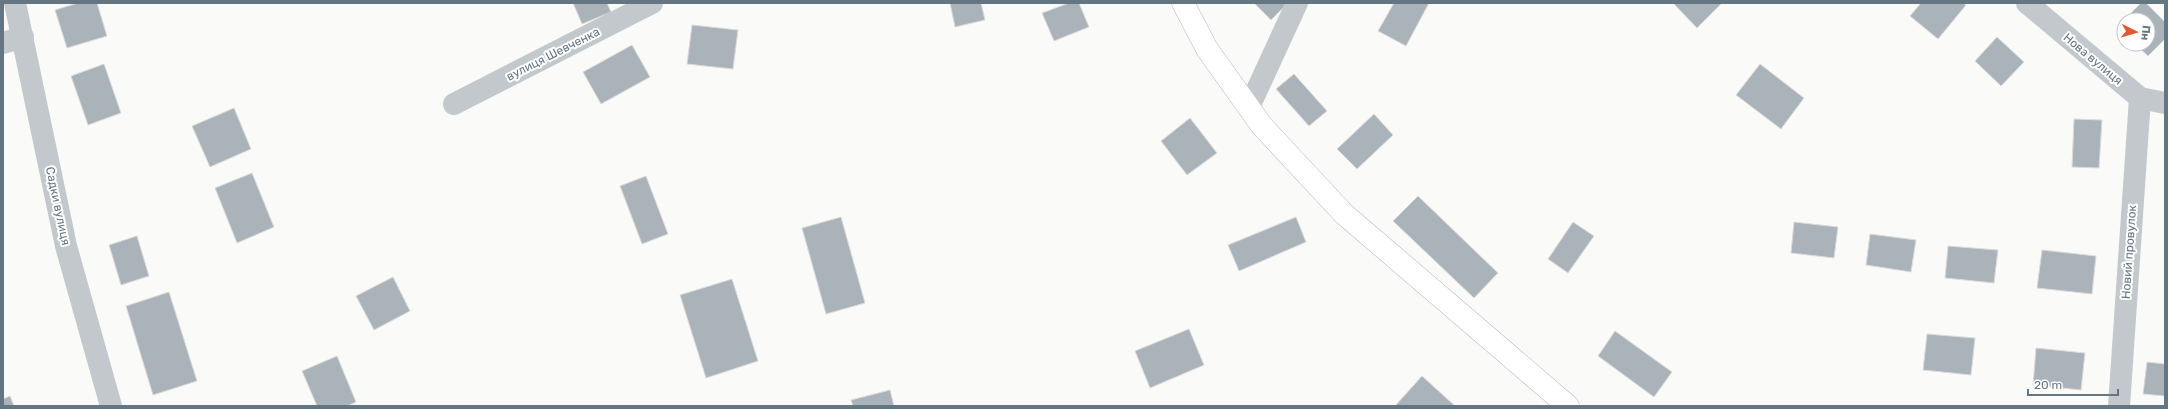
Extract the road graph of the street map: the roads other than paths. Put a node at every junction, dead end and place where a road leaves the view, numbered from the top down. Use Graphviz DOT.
graph roads {
  1 [pos="16,3"];
  2 [pos="652,3"];
  3 [pos="1183,3"];
  4 [pos="1297,3"];
  5 [pos="2027,3"];
  6 [pos="13,40"];
  7 [pos="2140,98"];
  8 [pos="2165,103"];
  9 [pos="454,104"];
  10 [pos="1250,107"];
  11 [pos="111,406"];
  12 [pos="1568,406"];
  13 [pos="2119,406"];
  1 -- 6 [label="street, Садки вулиця"];
  2 -- 9 [label="street, вулиця Шевченка"];
  3 -- 10 [label="main road"];
  4 -- 10 [label="street"];
  5 -- 7 [label="street, Нова вулиця"];
  6 -- 11 [label="street, Садки вулиця"];
  7 -- 8 [label="street, Нова вулиця"];
  7 -- 13 [label="street, Новий провулок"];
  10 -- 12 [label="main road"];
}
